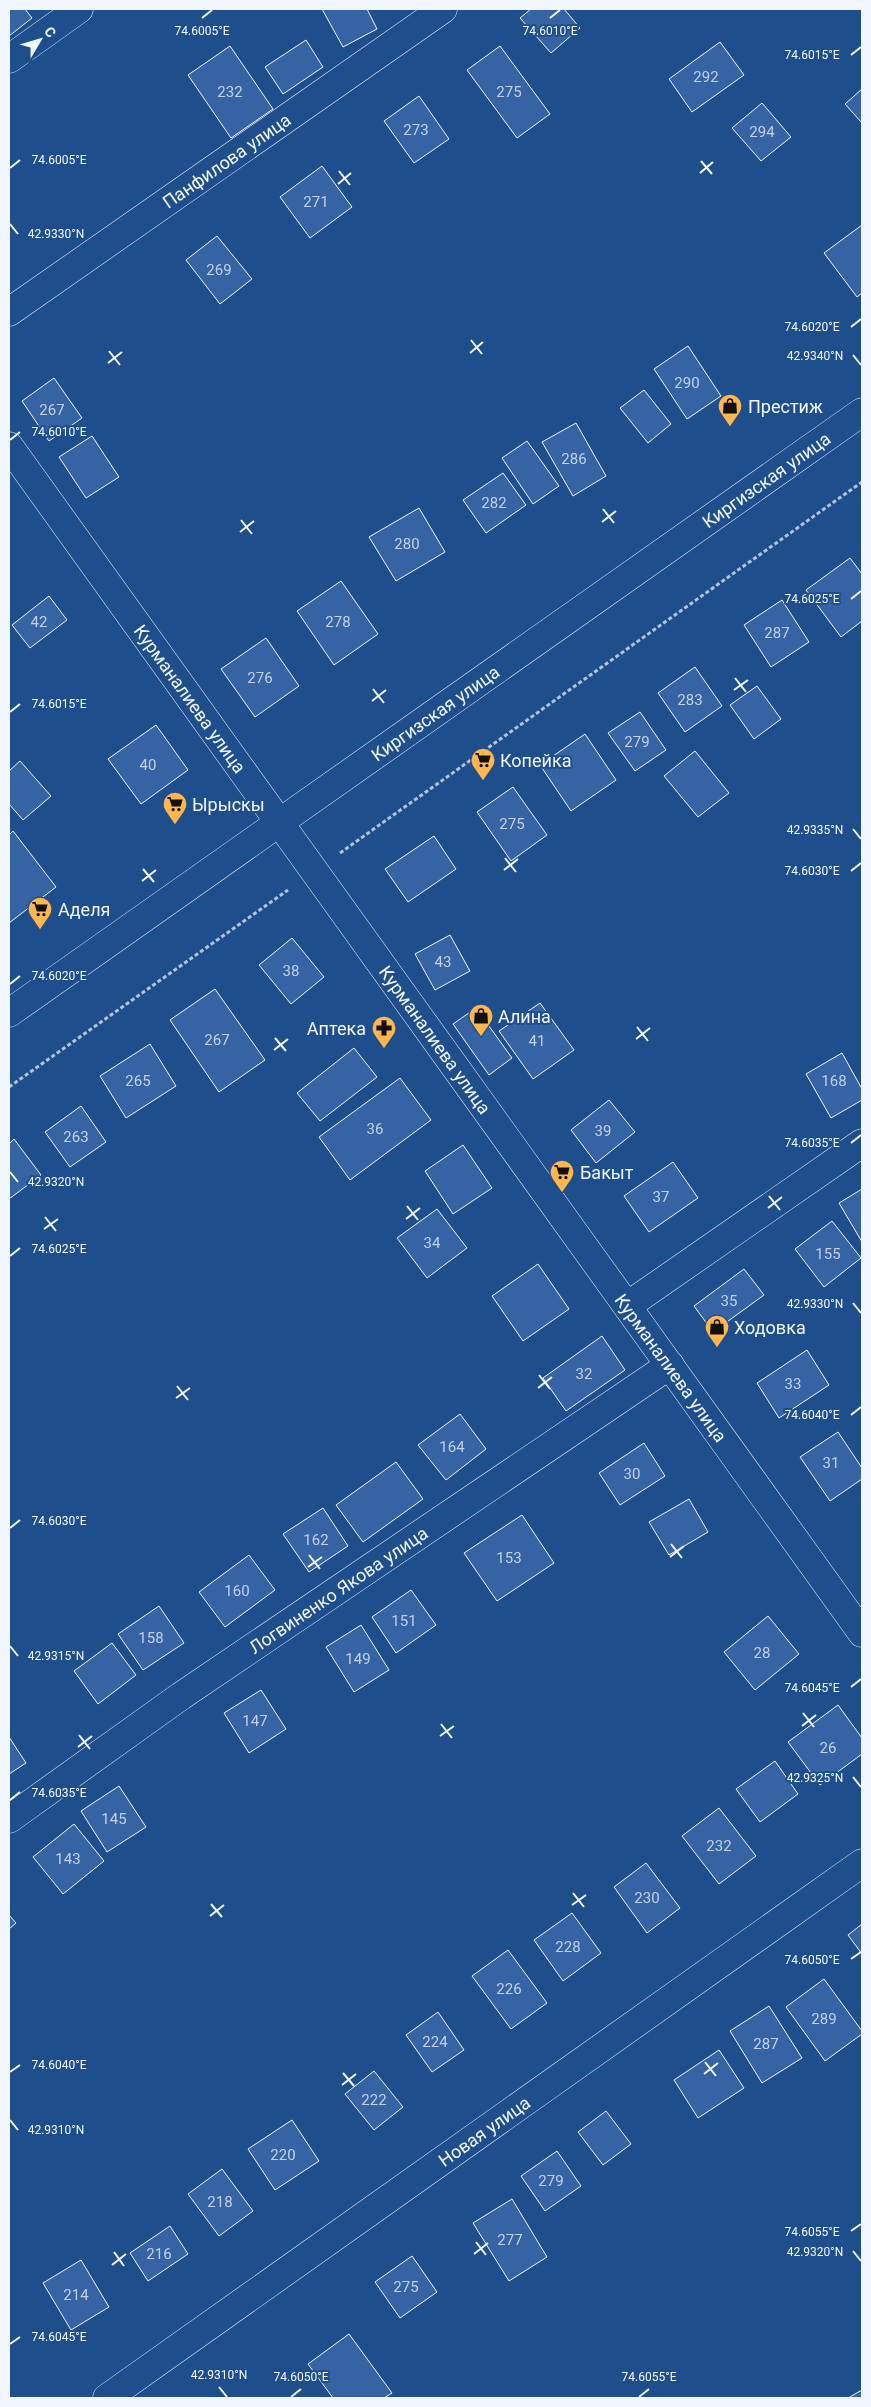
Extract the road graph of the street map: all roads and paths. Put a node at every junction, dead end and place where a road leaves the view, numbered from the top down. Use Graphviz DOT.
graph roads {
  1 [pos="79,9"];
  2 [pos="443,9"];
  3 [pos="9,59"];
  4 [pos="9,312"];
  5 [pos="862,412"];
  6 [pos="9,446"];
  7 [pos="862,482"];
  8 [pos="279,822"];
  9 [pos="315,871"];
  10 [pos="9,1013"];
  11 [pos="9,1087"];
  12 [pos="862,1143"];
  13 [pos="627,1306"];
  14 [pos="670,1366"];
  15 [pos="862,1633"];
  16 [pos="9,1819"];
  17 [pos="862,1863"];
  18 [pos="107,2398"];
  1 -- 3 [label="street"];
  2 -- 4 [label="street, Панфилова улица"];
  5 -- 8 [label="street, Киргизская улица"];
  6 -- 8 [label="street, Курманалиева улица"];
  7 -- 9 [label="path"];
  8 -- 9 [label="street, Курманалиева улица"];
  8 -- 10 [label="street, Киргизская улица"];
  9 -- 11 [label="path"];
  9 -- 13 [label="street, Курманалиева улица"];
  12 -- 13 [label="street"];
  13 -- 14 [label="street, Курманалиева улица"];
  14 -- 15 [label="street, Курманалиева улица"];
  14 -- 16 [label="street, Логвиненко Якова улица"];
  17 -- 18 [label="street, Новая улица"];
}
